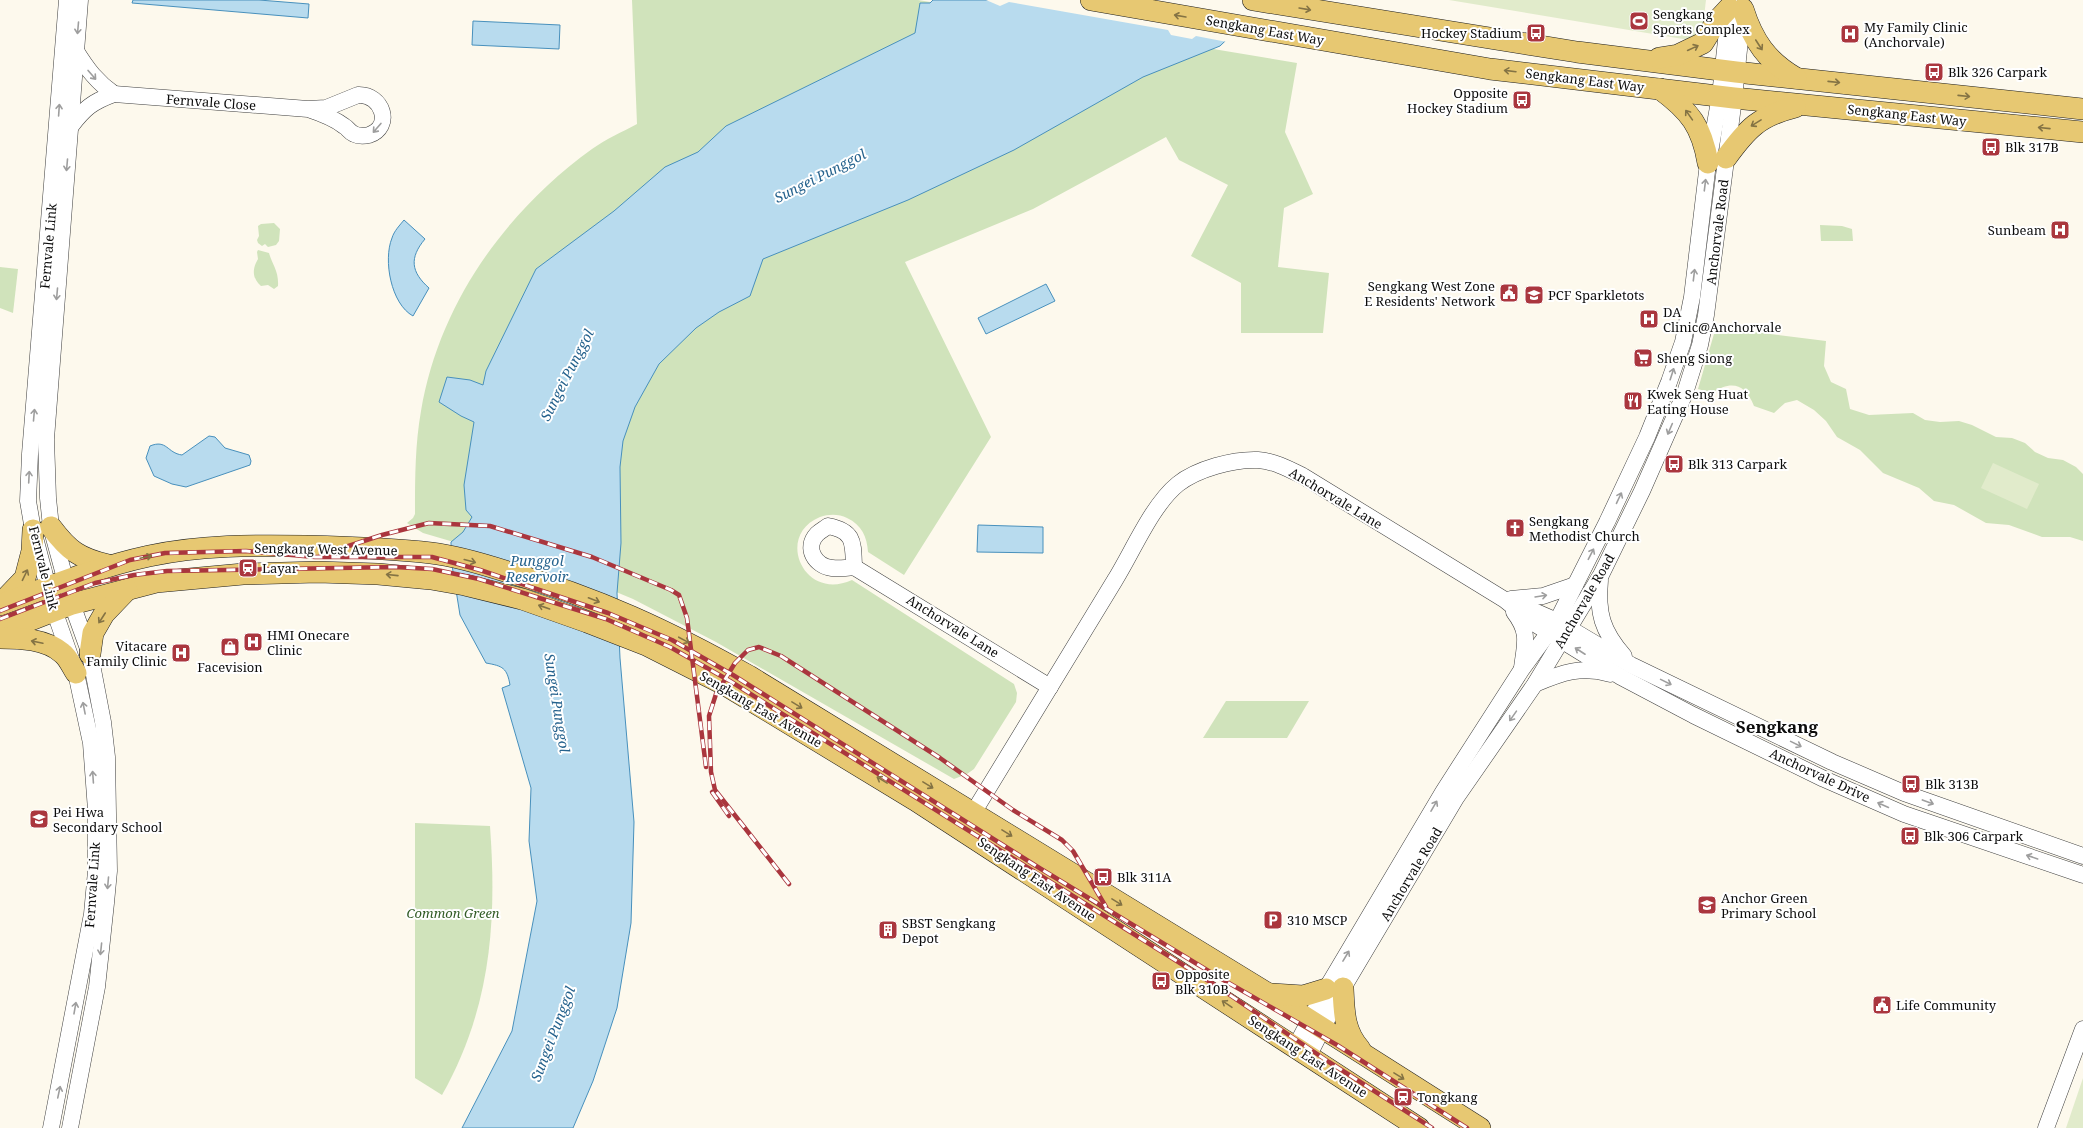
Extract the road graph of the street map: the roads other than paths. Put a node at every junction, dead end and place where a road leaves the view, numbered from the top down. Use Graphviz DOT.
graph roads {
  1 [pos="68,0"];
  2 [pos="80,0"];
  3 [pos="1091,0"];
  4 [pos="1253,0"];
  5 [pos="1737,4"];
  6 [pos="76,51"];
  7 [pos="1642,60"];
  8 [pos="1729,72"];
  9 [pos="1796,78"];
  10 [pos="1660,89"];
  11 [pos="114,94"];
  12 [pos="1727,97"];
  13 [pos="1805,105"];
  14 [pos="308,109"];
  15 [pos="2083,109"];
  16 [pos="71,126"];
  17 [pos="2083,132"];
  18 [pos="1717,161"];
  19 [pos="42,529"];
  20 [pos="108,565"];
  21 [pos="854,567"];
  22 [pos="1601,576"];
  23 [pos="56,584"];
  24 [pos="1575,585"];
  25 [pos="127,590"];
  26 [pos="1505,600"];
  27 [pos="0,605"];
  28 [pos="63,607"];
  29 [pos="649,623"];
  30 [pos="1560,630"];
  31 [pos="0,632"];
  32 [pos="0,638"];
  33 [pos="646,645"];
  34 [pos="90,654"];
  35 [pos="1631,665"];
  36 [pos="1522,669"];
  37 [pos="76,673"];
  38 [pos="1621,677"];
  39 [pos="1535,684"];
  40 [pos="1050,687"];
  41 [pos="974,812"];
  42 [pos="963,830"];
  43 [pos="2083,856"];
  44 [pos="2076,872"];
  45 [pos="2083,885"];
  46 [pos="1335,989"];
  47 [pos="1267,993"];
  48 [pos="1316,1024"];
  49 [pos="2083,1029"];
  50 [pos="1301,1053"];
  51 [pos="1366,1055"];
  52 [pos="51,1128"];
  53 [pos="70,1128"];
  54 [pos="1419,1128"];
  55 [pos="1480,1128"];
  56 [pos="2046,1128"];
  19 -- 1 [label="street, Fernvale Link, one-way"];
  2 -- 6 [label="street, Fernvale Link, one-way"];
  10 -- 3 [label="main road, Sengkang East Way, one-way"];
  4 -- 7 [label="main road, Sengkang East Way, one-way"];
  7 -- 5 [label="main road, one-way"];
  5 -- 8 [label="street, Anchorvale Road"];
  5 -- 9 [label="main road, one-way"];
  6 -- 11 [label="street, one-way"];
  6 -- 16 [label="street, Fernvale Link"];
  7 -- 8 [label="main road, Sengkang East Way"];
  8 -- 9 [label="main road, Sengkang East Way"];
  8 -- 12 [label="street, Anchorvale Road"];
  9 -- 15 [label="main road, Sengkang East Way, one-way"];
  10 -- 12 [label="main road, Sengkang East Way"];
  18 -- 10 [label="main road, one-way"];
  11 -- 14 [label="street, Fernvale Close"];
  11 -- 16 [label="street, Fernvale Close"];
  12 -- 13 [label="main road, Sengkang East Way"];
  12 -- 18 [label="street, Anchorvale Road"];
  17 -- 13 [label="main road, Sengkang East Way, one-way"];
  13 -- 18 [label="main road, one-way"];
  16 -- 19 [label="street, Fernvale Link, one-way"];
  18 -- 22 [label="street, Anchorvale Road, one-way"];
  24 -- 18 [label="street, Anchorvale Road, one-way"];
  19 -- 20 [label="main road"];
  19 -- 23 [label="street, Fernvale Link"];
  27 -- 19 [label="main road, one-way"];
  20 -- 23 [label="main road, Sengkang West Avenue"];
  20 -- 29 [label="main road, Sengkang West Avenue, one-way"];
  21 -- 40 [label="street, Anchorvale Lane"];
  22 -- 30 [label="street, Anchorvale Road"];
  22 -- 35 [label="street"];
  23 -- 27 [label="main road, Sengkang West Avenue"];
  23 -- 28 [label="street, Fernvale Link"];
  26 -- 24 [label="street, one-way"];
  24 -- 30 [label="street, Anchorvale Road"];
  25 -- 28 [label="main road, Sengkang West Avenue"];
  33 -- 25 [label="main road, Sengkang West Avenue, one-way"];
  25 -- 34 [label="main road, one-way"];
  26 -- 30 [label="street, Anchorvale Lane"];
  26 -- 36 [label="street"];
  26 -- 40 [label="street, Anchorvale Lane"];
  28 -- 31 [label="main road, Sengkang West Avenue"];
  28 -- 34 [label="street, Fernvale Link"];
  28 -- 37 [label="street, Fernvale Link"];
  29 -- 41 [label="main road, Sengkang East Avenue, one-way"];
  30 -- 35 [label="street, Anchorvale Drive"];
  30 -- 36 [label="street, Anchorvale Road"];
  38 -- 30 [label="street, Anchorvale Drive, one-way"];
  30 -- 39 [label="street, Anchorvale Road"];
  37 -- 32 [label="main road, one-way"];
  42 -- 33 [label="main road, Sengkang East Avenue, one-way"];
  34 -- 53 [label="street, Fernvale Link, one-way"];
  35 -- 43 [label="street, Anchorvale Drive, one-way"];
  46 -- 36 [label="street, Anchorvale Road, one-way"];
  52 -- 37 [label="street, Fernvale Link, one-way"];
  38 -- 39 [label="street"];
  44 -- 38 [label="street, Anchorvale Drive, one-way"];
  39 -- 46 [label="street, Anchorvale Road, one-way"];
  40 -- 41 [label="street, Anchorvale Lane"];
  41 -- 42 [label="street, Anchorvale Lane"];
  41 -- 47 [label="main road, Sengkang East Avenue, one-way"];
  50 -- 42 [label="main road, Sengkang East Avenue, one-way"];
  44 -- 45 [label="street"];
  46 -- 47 [label="main road"];
  46 -- 48 [label="street, Anchorvale Road"];
  46 -- 51 [label="main road"];
  47 -- 48 [label="main road, Sengkang East Avenue"];
  48 -- 50 [label="street, Anchorvale Road"];
  48 -- 51 [label="main road, Sengkang East Avenue"];
  49 -- 56 [label="street"];
  50 -- 54 [label="main road, Sengkang East Avenue"];
  51 -- 55 [label="main road, Sengkang East Avenue, one-way"];
}
